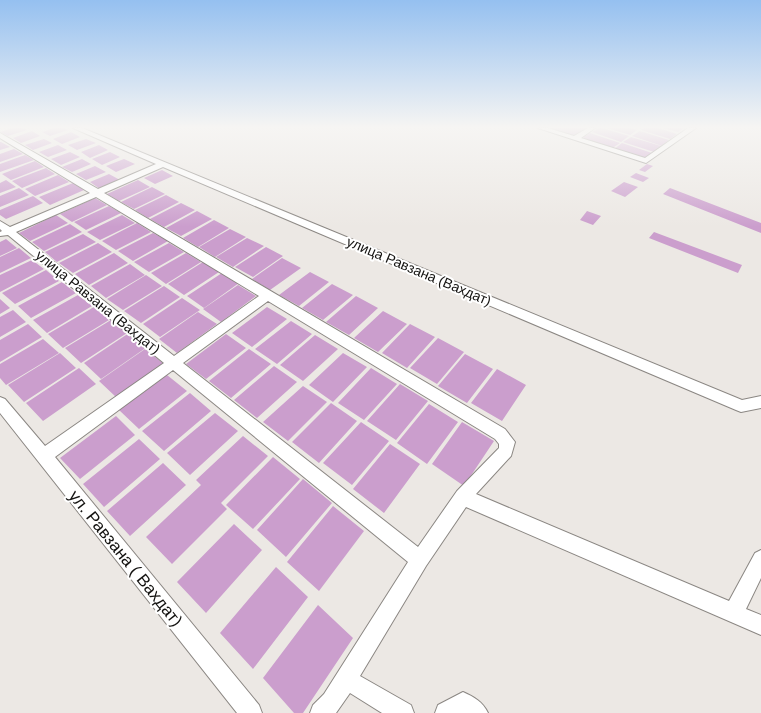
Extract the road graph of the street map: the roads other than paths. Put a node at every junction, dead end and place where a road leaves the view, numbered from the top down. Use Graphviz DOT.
graph roads {
  1 [pos="45,161"];
  2 [pos="156,161"];
  3 [pos="162,164"];
  4 [pos="99,193"];
  5 [pos="3,231"];
  6 [pos="268,295"];
  7 [pos="174,364"];
  8 [pos="761,402"];
  9 [pos="0,403"];
  10 [pos="44,456"];
  11 [pos="463,497"];
  12 [pos="761,559"];
  13 [pos="420,560"];
  14 [pos="733,613"];
  15 [pos="761,625"];
  16 [pos="346,680"];
  17 [pos="250,713"];
  18 [pos="321,713"];
  19 [pos="403,713"];
  20 [pos="446,713"];
  21 [pos="476,713"];
  1 -- 4 [label="street"];
  2 -- 3 [label="street, улица Равзана (Вахдат)"];
  3 -- 4 [label="street"];
  3 -- 8 [label="street, улица Равзана (Вахдат)"];
  4 -- 5 [label="street"];
  4 -- 6 [label="street"];
  5 -- 7 [label="street, улица Равзана (Вахдат)"];
  6 -- 7 [label="street"];
  6 -- 11 [label="street"];
  7 -- 10 [label="street"];
  7 -- 13 [label="street, улица Равзана (Вахдат)"];
  9 -- 10 [label="street, ул. Равзана ( Вахдат)"];
  10 -- 17 [label="street, ул. Равзана ( Вахдат)"];
  11 -- 13 [label="street"];
  11 -- 14 [label="street"];
  12 -- 14 [label="street"];
  13 -- 16 [label="street"];
  14 -- 15 [label="street"];
  16 -- 18 [label="street"];
  16 -- 19 [label="street"];
  20 -- 21 [label="street"];
}
